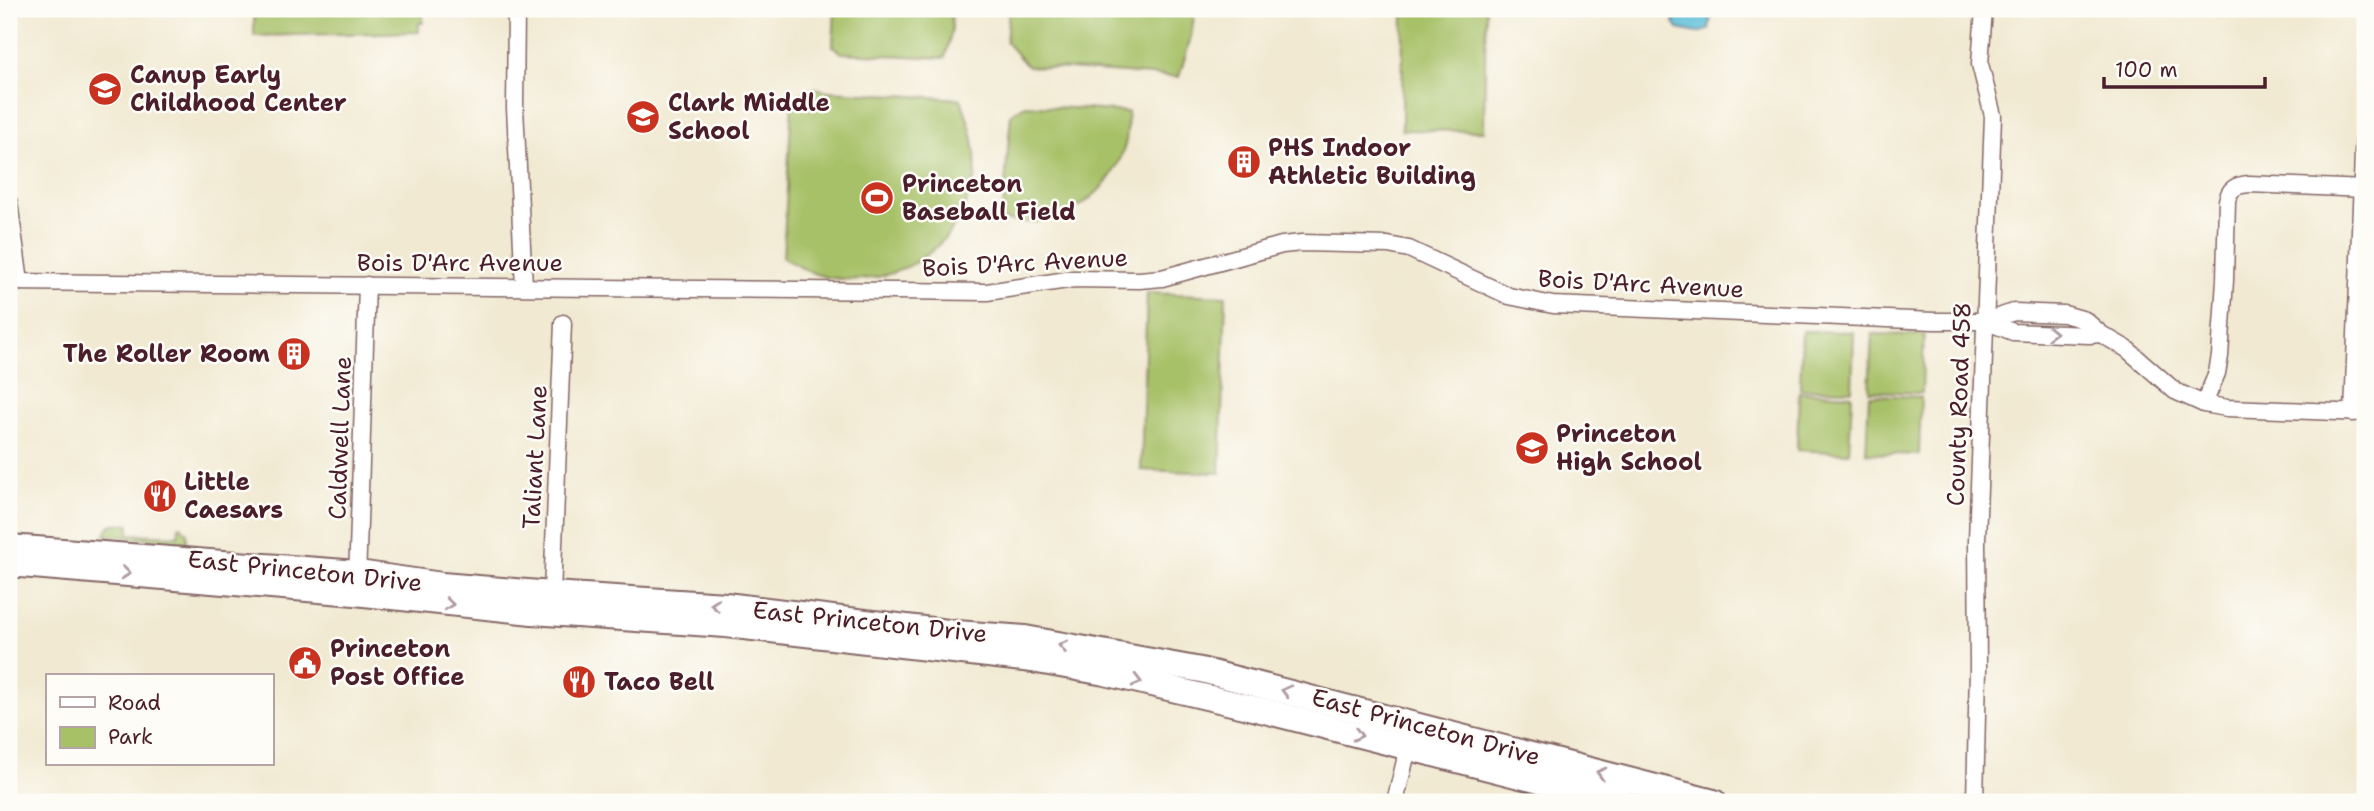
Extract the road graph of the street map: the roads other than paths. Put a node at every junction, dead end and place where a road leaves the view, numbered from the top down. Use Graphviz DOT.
graph roads {
  1 [pos="516,9"];
  2 [pos="1984,9"];
  3 [pos="2364,128"];
  4 [pos="2364,189"];
  5 [pos="9,202"];
  6 [pos="14,282"];
  7 [pos="368,285"];
  8 [pos="524,286"];
  9 [pos="1985,321"];
  10 [pos="564,323"];
  11 [pos="2204,404"];
  12 [pos="2359,413"];
  13 [pos="9,547"];
  14 [pos="9,564"];
  15 [pos="356,583"];
  16 [pos="552,594"];
  17 [pos="580,605"];
  18 [pos="1201,670"];
  19 [pos="1196,696"];
  20 [pos="1411,736"];
  21 [pos="1395,802"];
  22 [pos="1622,802"];
  23 [pos="1714,802"];
  24 [pos="1975,802"];
  1 -- 8 [label="street"];
  2 -- 9 [label="street, County Road 458"];
  3 -- 4 [label="street"];
  4 -- 11 [label="street"];
  4 -- 12 [label="street"];
  5 -- 6 [label="street"];
  6 -- 7 [label="street, Bois D'Arc Avenue"];
  7 -- 8 [label="street, Bois D'Arc Avenue"];
  7 -- 15 [label="street, Caldwell Lane"];
  8 -- 9 [label="street, Bois D'Arc Avenue"];
  9 -- 11 [label="street, Bois D'Arc Avenue"];
  9 -- 24 [label="street, County Road 458"];
  10 -- 16 [label="street, Taliant Lane"];
  11 -- 12 [label="street"];
  13 -- 15 [label="highway, East Princeton Drive"];
  14 -- 15 [label="highway, East Princeton Drive, one-way"];
  15 -- 16 [label="highway, East Princeton Drive"];
  15 -- 17 [label="highway, East Princeton Drive, one-way"];
  16 -- 17 [label="highway, East Princeton Drive"];
  18 -- 17 [label="highway, East Princeton Drive, one-way"];
  17 -- 19 [label="highway, East Princeton Drive, one-way"];
  18 -- 19 [label="highway"];
  20 -- 18 [label="highway, East Princeton Drive, one-way"];
  19 -- 20 [label="highway, East Princeton Drive, one-way"];
  20 -- 21 [label="street"];
  20 -- 22 [label="highway, East Princeton Drive"];
  23 -- 20 [label="highway, East Princeton Drive, one-way"];
}
